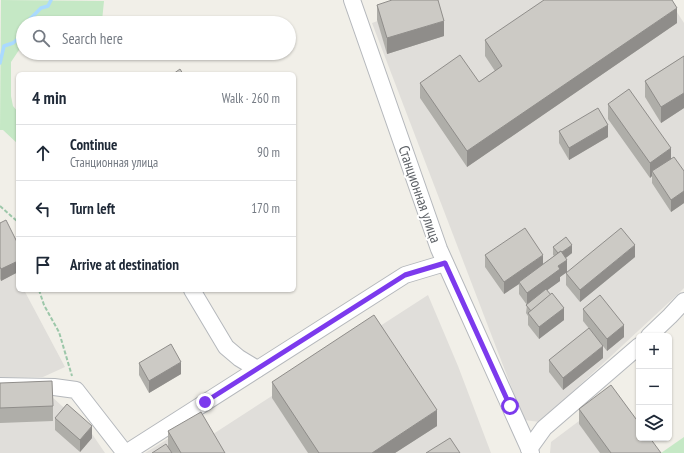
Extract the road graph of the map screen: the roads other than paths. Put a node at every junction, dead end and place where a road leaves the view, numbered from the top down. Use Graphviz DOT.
graph roads {
  1 [pos="352,0"];
  2 [pos="445,263"];
  3 [pos="193,292"];
  4 [pos="684,300"];
  5 [pos="652,333"];
  6 [pos="636,349"];
  7 [pos="257,369"];
  8 [pos="0,386"];
  9 [pos="530,451"];
  10 [pos="126,453"];
  1 -- 2 [label="street, Станционная улица"];
  2 -- 7 [label="street"];
  2 -- 9 [label="street, Станционная улица"];
  3 -- 7 [label="street"];
  4 -- 5 [label="street"];
  6 -- 9 [label="street, Станционная улица"];
  7 -- 10 [label="street"];
  8 -- 10 [label="street"];
}
